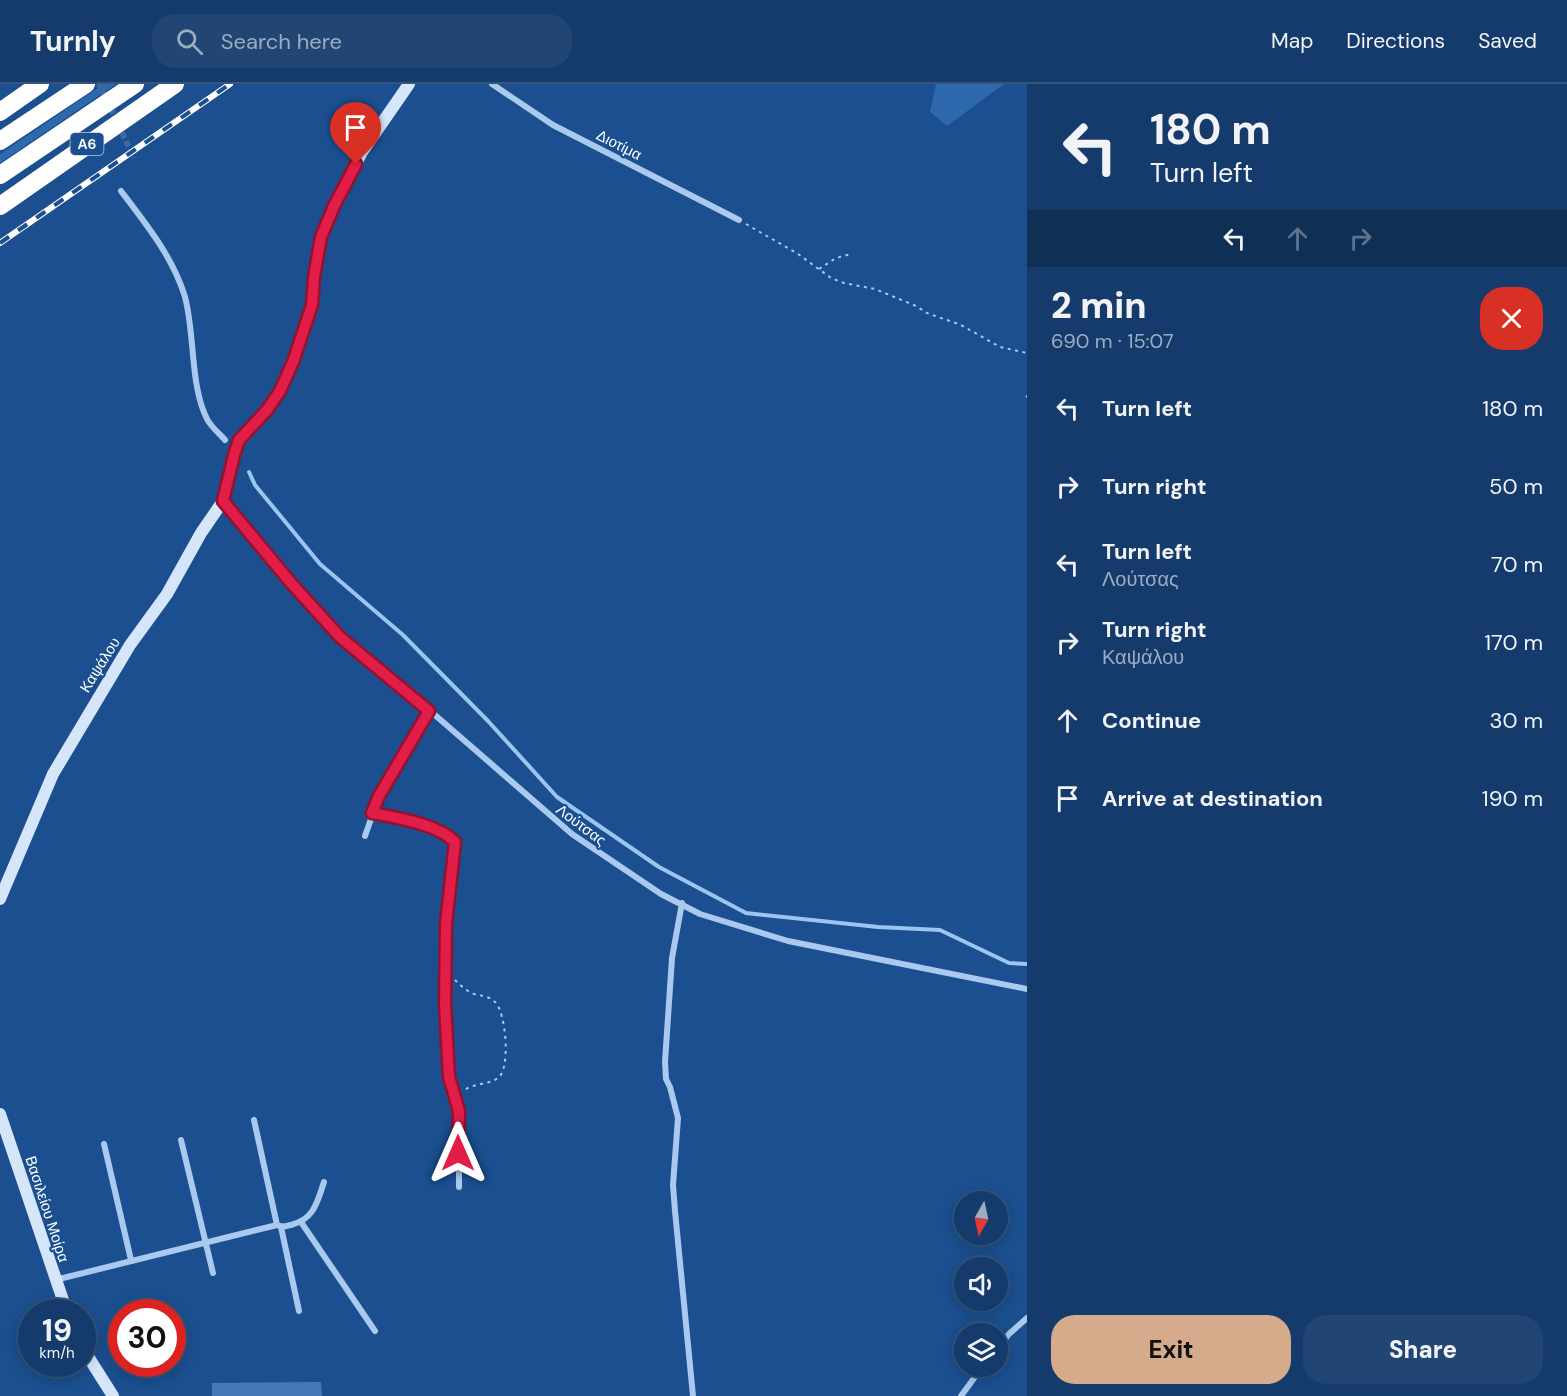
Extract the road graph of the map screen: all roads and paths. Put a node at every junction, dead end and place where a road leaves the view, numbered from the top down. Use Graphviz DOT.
graph roads {
  1 [pos="40,84"];
  2 [pos="86,84"];
  3 [pos="135,84"];
  4 [pos="175,84"];
  5 [pos="409,84"];
  6 [pos="492,84"];
  7 [pos="0,112"];
  8 [pos="0,141"];
  9 [pos="0,175"];
  10 [pos="121,191"];
  11 [pos="0,206"];
  12 [pos="739,220"];
  13 [pos="852,254"];
  14 [pos="819,269"];
  15 [pos="1027,353"];
  16 [pos="225,440"];
  17 [pos="223,501"];
  18 [pos="429,711"];
  19 [pos="372,813"];
  20 [pos="365,836"];
  21 [pos="0,899"];
  22 [pos="682,903"];
  23 [pos="445,961"];
  24 [pos="1027,989"];
  25 [pos="455,1098"];
  26 [pos="0,1114"];
  27 [pos="254,1120"];
  28 [pos="181,1140"];
  29 [pos="104,1144"];
  30 [pos="324,1182"];
  31 [pos="459,1187"];
  32 [pos="301,1222"];
  33 [pos="279,1226"];
  34 [pos="206,1242"];
  35 [pos="131,1260"];
  36 [pos="213,1273"];
  37 [pos="55,1280"];
  38 [pos="62,1299"];
  39 [pos="299,1311"];
  40 [pos="1027,1318"];
  41 [pos="375,1331"];
  42 [pos="1008,1335"];
  43 [pos="96,1369"];
  44 [pos="975,1377"];
  45 [pos="113,1396"];
  46 [pos="693,1396"];
  47 [pos="961,1396"];
  1 -- 7 [label="highway"];
  2 -- 8 [label="highway"];
  3 -- 9 [label="highway"];
  4 -- 11 [label="highway, Α6"];
  5 -- 17 [label="street, Καψάλου"];
  6 -- 12 [label="street, Διοτίμα"];
  10 -- 16 [label="street"];
  12 -- 14 [label="path"];
  13 -- 14 [label="path"];
  14 -- 15 [label="path"];
  17 -- 18 [label="street, Λούτσας"];
  17 -- 21 [label="street, Καψάλου"];
  18 -- 19 [label="street"];
  18 -- 22 [label="street, Λούτσας"];
  19 -- 20 [label="street"];
  19 -- 23 [label="street"];
  22 -- 24 [label="street, Λούτσας"];
  22 -- 46 [label="street"];
  23 -- 25 [label="street"];
  23 -- 25 [label="path"];
  25 -- 31 [label="street"];
  26 -- 37 [label="street, Βασιλείου Μοίρα"];
  27 -- 33 [label="street"];
  28 -- 34 [label="street"];
  29 -- 35 [label="street"];
  30 -- 32 [label="street"];
  32 -- 33 [label="street"];
  32 -- 41 [label="street"];
  33 -- 34 [label="street"];
  33 -- 39 [label="street"];
  34 -- 35 [label="street"];
  34 -- 36 [label="street"];
  35 -- 37 [label="street"];
  37 -- 38 [label="street, Βασιλείου Μοίρα"];
  40 -- 42 [label="street"];
  43 -- 45 [label="street"];
  44 -- 47 [label="street"];
}
